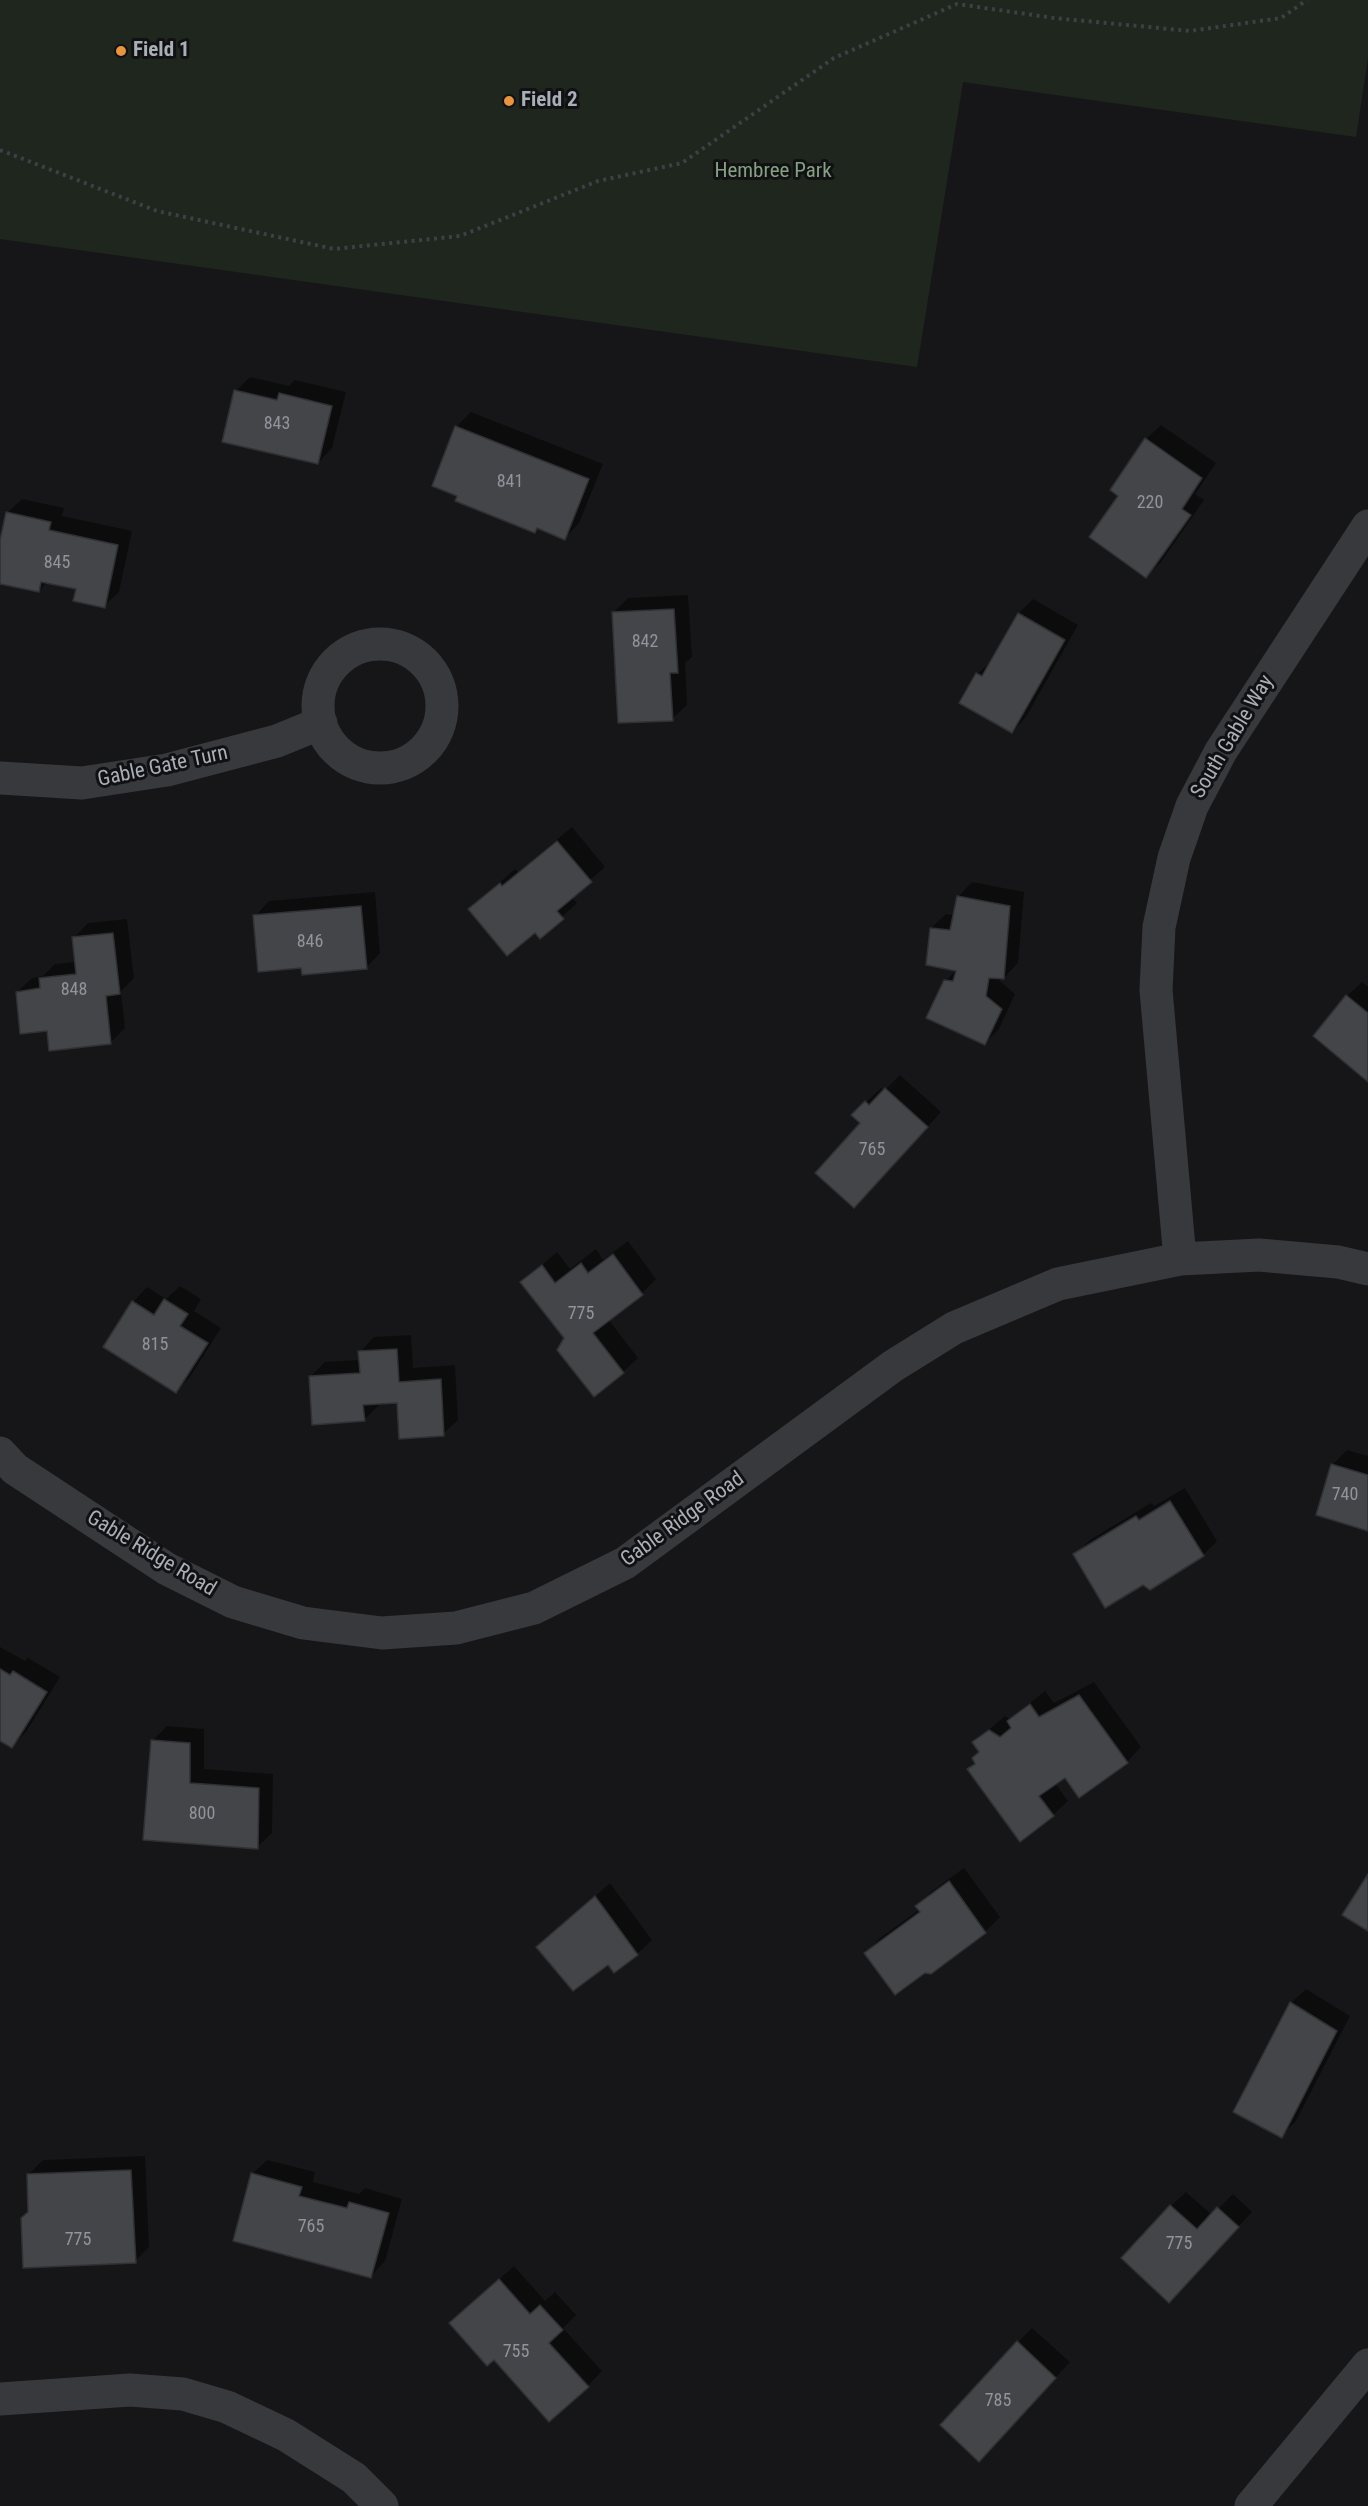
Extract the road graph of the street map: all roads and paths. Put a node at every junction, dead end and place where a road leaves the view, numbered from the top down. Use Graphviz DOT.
graph roads {
  1 [pos="1307,0"];
  2 [pos="0,150"];
  3 [pos="1368,526"];
  4 [pos="321,723"];
  5 [pos="0,778"];
  6 [pos="1180,1258"];
  7 [pos="1368,1269"];
  8 [pos="0,1453"];
  9 [pos="1368,2365"];
  10 [pos="0,2399"];
  11 [pos="381,2506"];
  12 [pos="1251,2506"];
  1 -- 2 [label="path"];
  3 -- 6 [label="street, South Gable Way"];
  4 -- 5 [label="street, Gable Gate Turn"];
  6 -- 7 [label="street, Gable Ridge Road"];
  6 -- 8 [label="street, Gable Ridge Road"];
  9 -- 12 [label="street"];
  10 -- 11 [label="street"];
}
